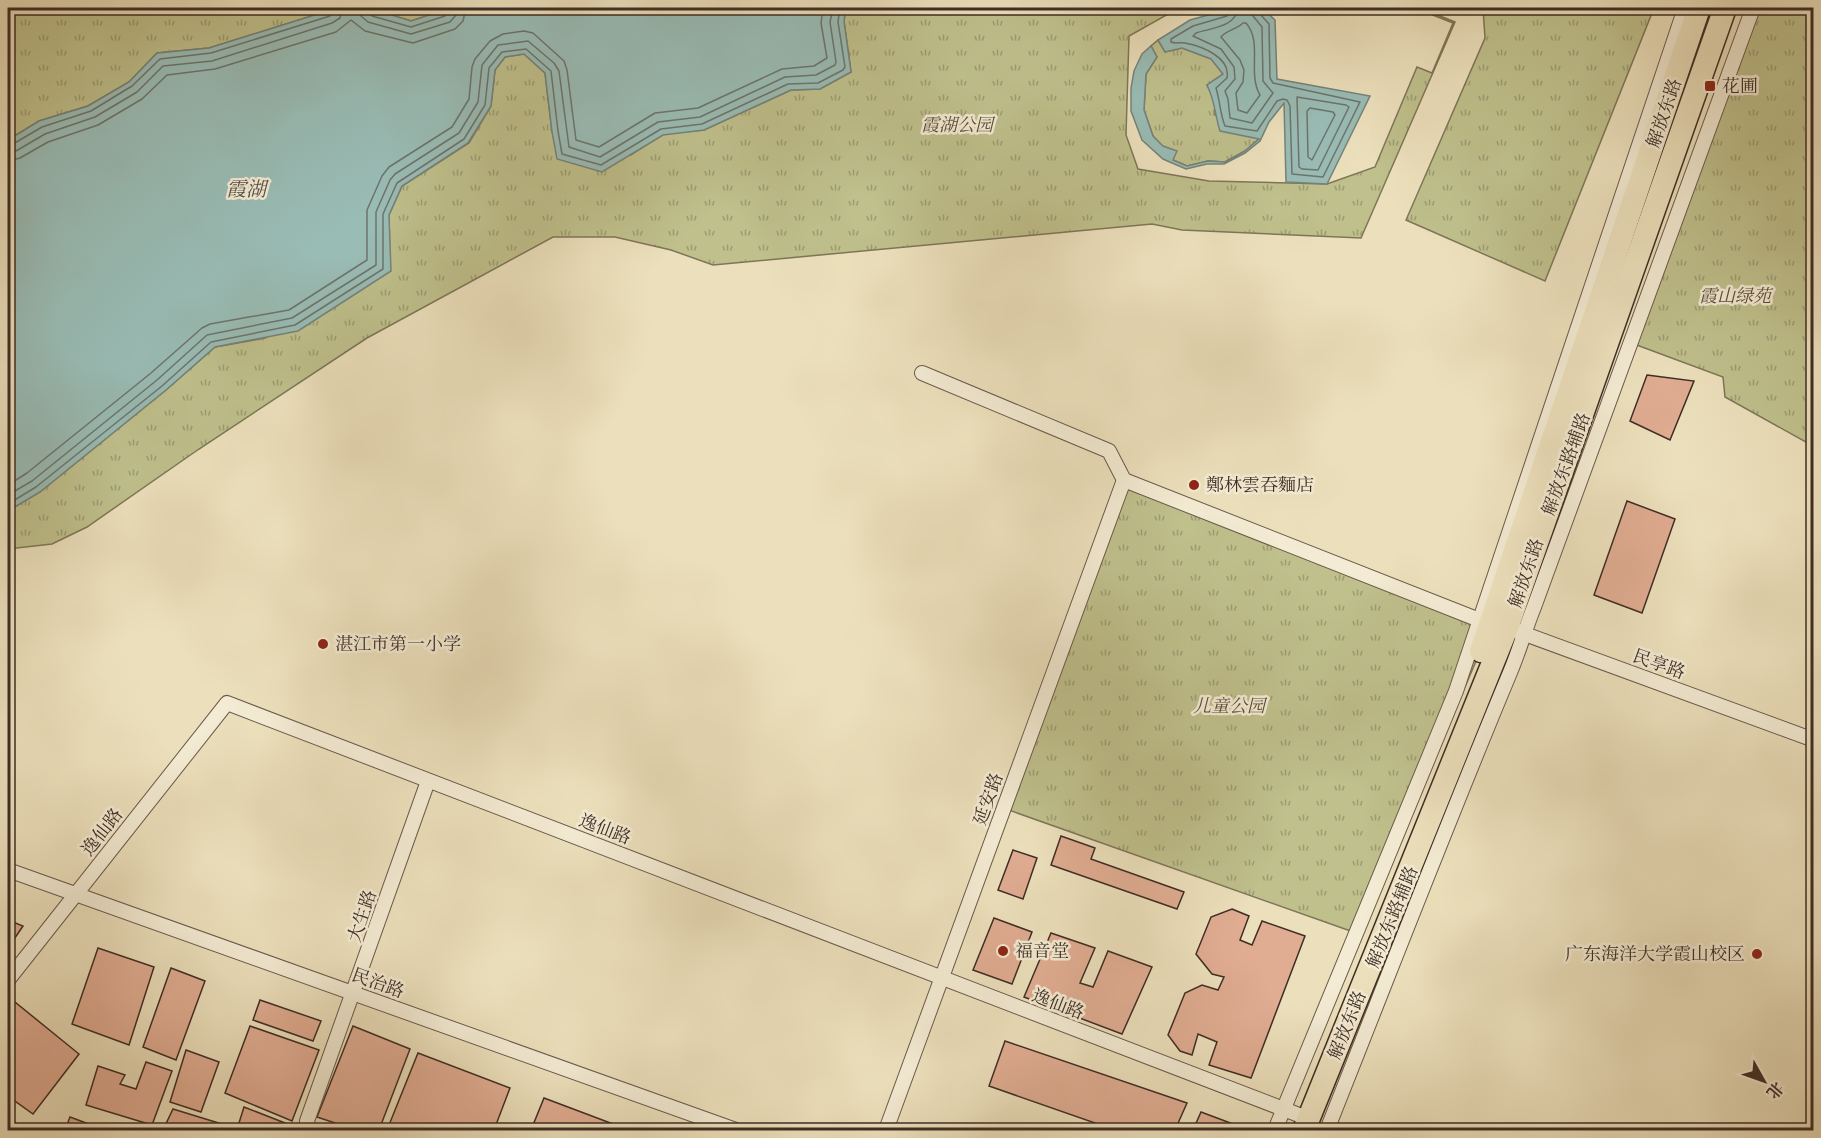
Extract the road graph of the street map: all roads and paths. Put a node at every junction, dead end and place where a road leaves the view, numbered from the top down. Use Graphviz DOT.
graph roads {
  1 [pos="1685,8"];
  2 [pos="1699,8"];
  3 [pos="1725,8"];
  4 [pos="1753,8"];
  5 [pos="922,373"];
  6 [pos="1124,480"];
  7 [pos="1507,628"];
  8 [pos="1814,740"];
  9 [pos="428,781"];
  10 [pos="8,870"];
  11 [pos="76,895"];
  12 [pos="941,978"];
  13 [pos="8,980"];
  14 [pos="354,993"];
  15 [pos="1299,1125"];
  16 [pos="309,1131"];
  17 [pos="736,1131"];
  18 [pos="886,1131"];
  19 [pos="1275,1131"];
  20 [pos="1327,1131"];
  1 -- 19 [label="street, 解放东路辅路"];
  2 -- 7 [label="main road, 解放东路"];
  3 -- 7 [label="main road, 解放东路"];
  4 -- 7 [label="street, 解放东路辅路"];
  5 -- 6 [label="street"];
  6 -- 7 [label="street, 民享路"];
  6 -- 12 [label="street, 延安路"];
  7 -- 8 [label="street, 民享路"];
  7 -- 15 [label="main road, 解放东路"];
  7 -- 20 [label="street, 解放东路辅路"];
  9 -- 11 [label="street, 逸仙路"];
  9 -- 12 [label="street, 逸仙路"];
  9 -- 14 [label="street, 大生路"];
  10 -- 11 [label="street, 民治路"];
  11 -- 13 [label="street, 逸仙路"];
  11 -- 14 [label="street, 民治路"];
  12 -- 15 [label="street, 逸仙路"];
  12 -- 18 [label="street, 延安路"];
  14 -- 16 [label="street, 大生路"];
  14 -- 17 [label="street, 民治路"];
}
